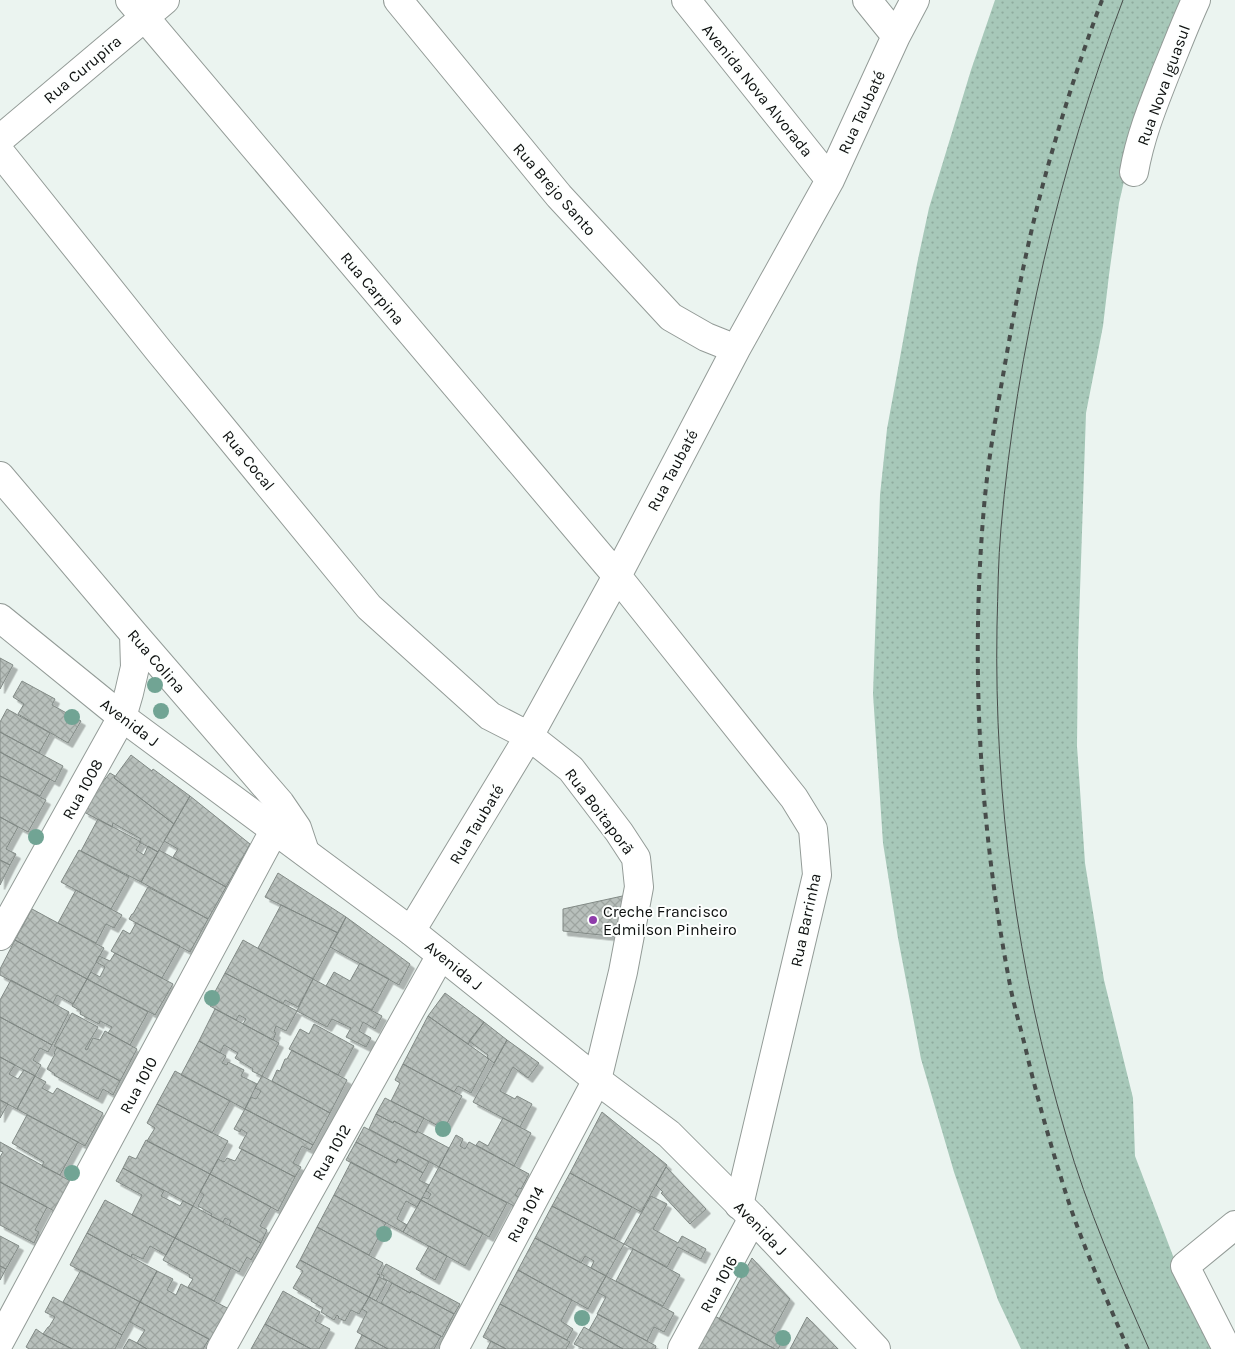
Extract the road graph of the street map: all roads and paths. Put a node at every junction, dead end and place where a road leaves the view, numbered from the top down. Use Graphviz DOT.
graph roads {
  1 [pos="165,0"];
  2 [pos="398,0"];
  3 [pos="686,0"];
  4 [pos="867,0"];
  5 [pos="915,0"];
  6 [pos="1196,0"];
  7 [pos="137,8"];
  8 [pos="896,36"];
  9 [pos="0,139"];
  10 [pos="0,152"];
  11 [pos="1134,172"];
  12 [pos="830,180"];
  13 [pos="736,349"];
  14 [pos="0,476"];
  15 [pos="617,576"];
  16 [pos="0,618"];
  17 [pos="134,634"];
  18 [pos="122,717"];
  19 [pos="529,736"];
  20 [pos="275,829"];
  21 [pos="305,852"];
  22 [pos="411,931"];
  23 [pos="0,936"];
  24 [pos="441,955"];
  25 [pos="597,1080"];
  26 [pos="746,1212"];
  27 [pos="1235,1225"];
  28 [pos="0,1342"];
  29 [pos="221,1349"];
  30 [pos="454,1349"];
  31 [pos="682,1349"];
  32 [pos="876,1349"];
  33 [pos="1228,1349"];
  1 -- 7 [label="street, Rua Curupira"];
  2 -- 13 [label="street, Rua Brejo Santo"];
  3 -- 12 [label="street, Avenida Nova Alvorada"];
  4 -- 8 [label="street"];
  5 -- 8 [label="street, Rua Taubaté"];
  6 -- 11 [label="street, Rua Nova Iguasul"];
  7 -- 9 [label="street, Rua Curupira"];
  7 -- 15 [label="street, Rua Carpina"];
  8 -- 12 [label="street, Rua Taubaté"];
  10 -- 19 [label="street, Rua Cocal"];
  12 -- 13 [label="street, Rua Taubaté"];
  13 -- 15 [label="street, Rua Taubaté"];
  14 -- 17 [label="street, Rua Colina"];
  15 -- 19 [label="street, Rua Taubaté"];
  15 -- 26 [label="street, Rua Barrinha"];
  16 -- 18 [label="street, Avenida J"];
  17 -- 18 [label="street, Rua 1008"];
  17 -- 21 [label="street, Rua Colina"];
  18 -- 20 [label="street, Avenida J"];
  18 -- 23 [label="street, Rua 1008"];
  19 -- 22 [label="street, Rua Taubaté"];
  19 -- 25 [label="street, Rua Boitaporã"];
  20 -- 21 [label="street, Avenida J"];
  20 -- 28 [label="street, Rua 1010"];
  21 -- 22 [label="street, Avenida J"];
  22 -- 24 [label="street, Avenida J"];
  24 -- 25 [label="street, Avenida J"];
  24 -- 29 [label="street, Rua 1012"];
  25 -- 26 [label="street, Avenida J"];
  25 -- 30 [label="street, Rua 1014"];
  26 -- 31 [label="street, Rua 1016"];
  26 -- 32 [label="street, Avenida J"];
  27 -- 33 [label="street"];
}
